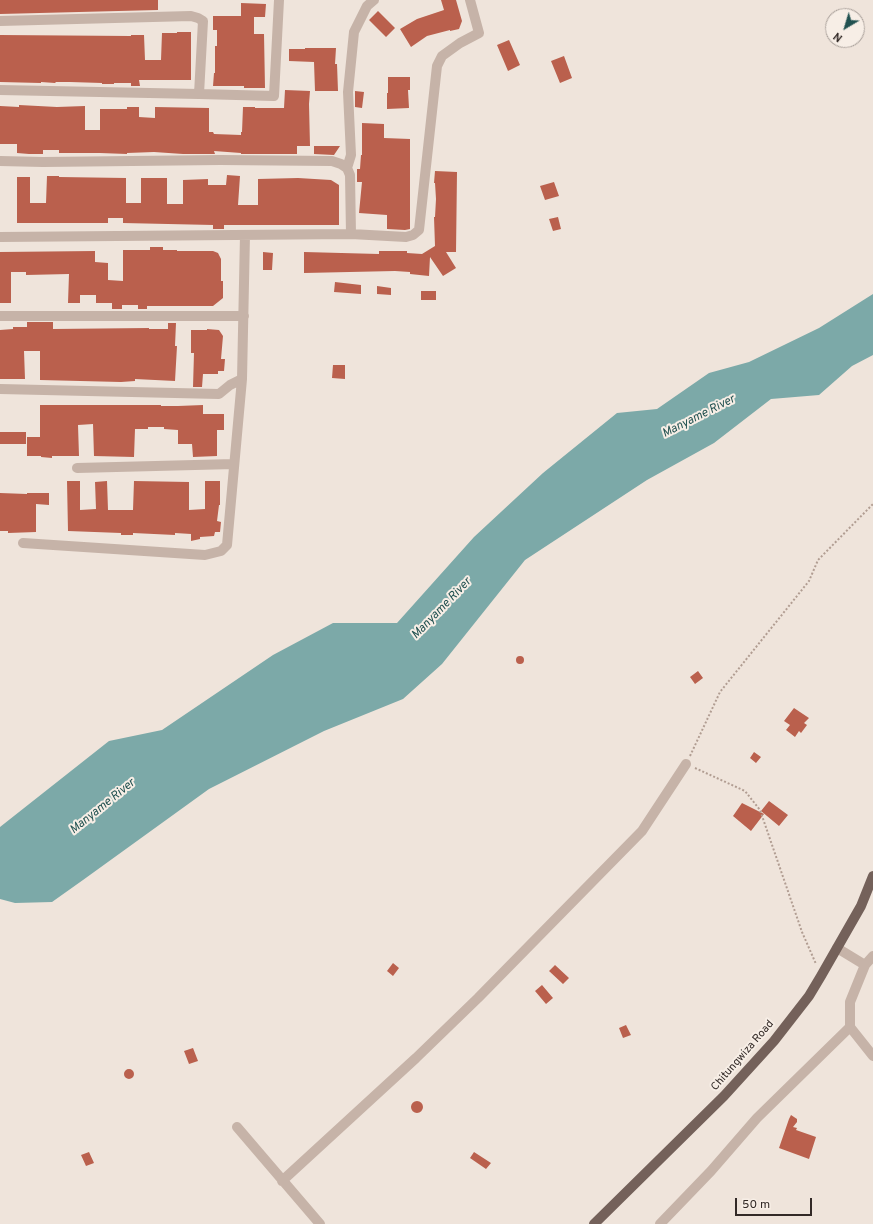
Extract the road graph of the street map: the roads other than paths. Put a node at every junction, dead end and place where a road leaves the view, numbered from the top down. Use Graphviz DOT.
graph roads {
  1 [pos="279,0"];
  2 [pos="374,0"];
  3 [pos="470,0"];
  4 [pos="0,21"];
  5 [pos="0,90"];
  6 [pos="199,94"];
  7 [pos="0,161"];
  8 [pos="347,168"];
  9 [pos="351,234"];
  10 [pos="245,236"];
  11 [pos="0,237"];
  12 [pos="0,316"];
  13 [pos="244,316"];
  14 [pos="242,379"];
  15 [pos="0,390"];
  16 [pos="234,464"];
  17 [pos="77,468"];
  18 [pos="23,543"];
  19 [pos="686,764"];
  20 [pos="873,876"];
  21 [pos="837,948"];
  22 [pos="873,956"];
  23 [pos="865,965"];
  24 [pos="850,1027"];
  25 [pos="873,1056"];
  26 [pos="237,1127"];
  27 [pos="282,1181"];
  28 [pos="320,1224"];
  29 [pos="594,1224"];
  30 [pos="660,1224"];
  1 -- 6 [label="street"];
  2 -- 8 [label="street"];
  3 -- 9 [label="street"];
  4 -- 6 [label="street"];
  5 -- 6 [label="street"];
  7 -- 8 [label="street"];
  8 -- 9 [label="street"];
  9 -- 10 [label="street"];
  10 -- 11 [label="street"];
  10 -- 13 [label="street"];
  12 -- 13 [label="street"];
  13 -- 14 [label="street"];
  14 -- 15 [label="street"];
  14 -- 16 [label="street"];
  16 -- 17 [label="street"];
  16 -- 18 [label="street"];
  19 -- 27 [label="street"];
  20 -- 21 [label="main road, Chitungwiza Road"];
  21 -- 23 [label="street"];
  21 -- 29 [label="main road, Chitungwiza Road"];
  22 -- 23 [label="street"];
  23 -- 24 [label="street"];
  24 -- 25 [label="street"];
  24 -- 30 [label="street"];
  26 -- 27 [label="street"];
  27 -- 28 [label="street"];
}
